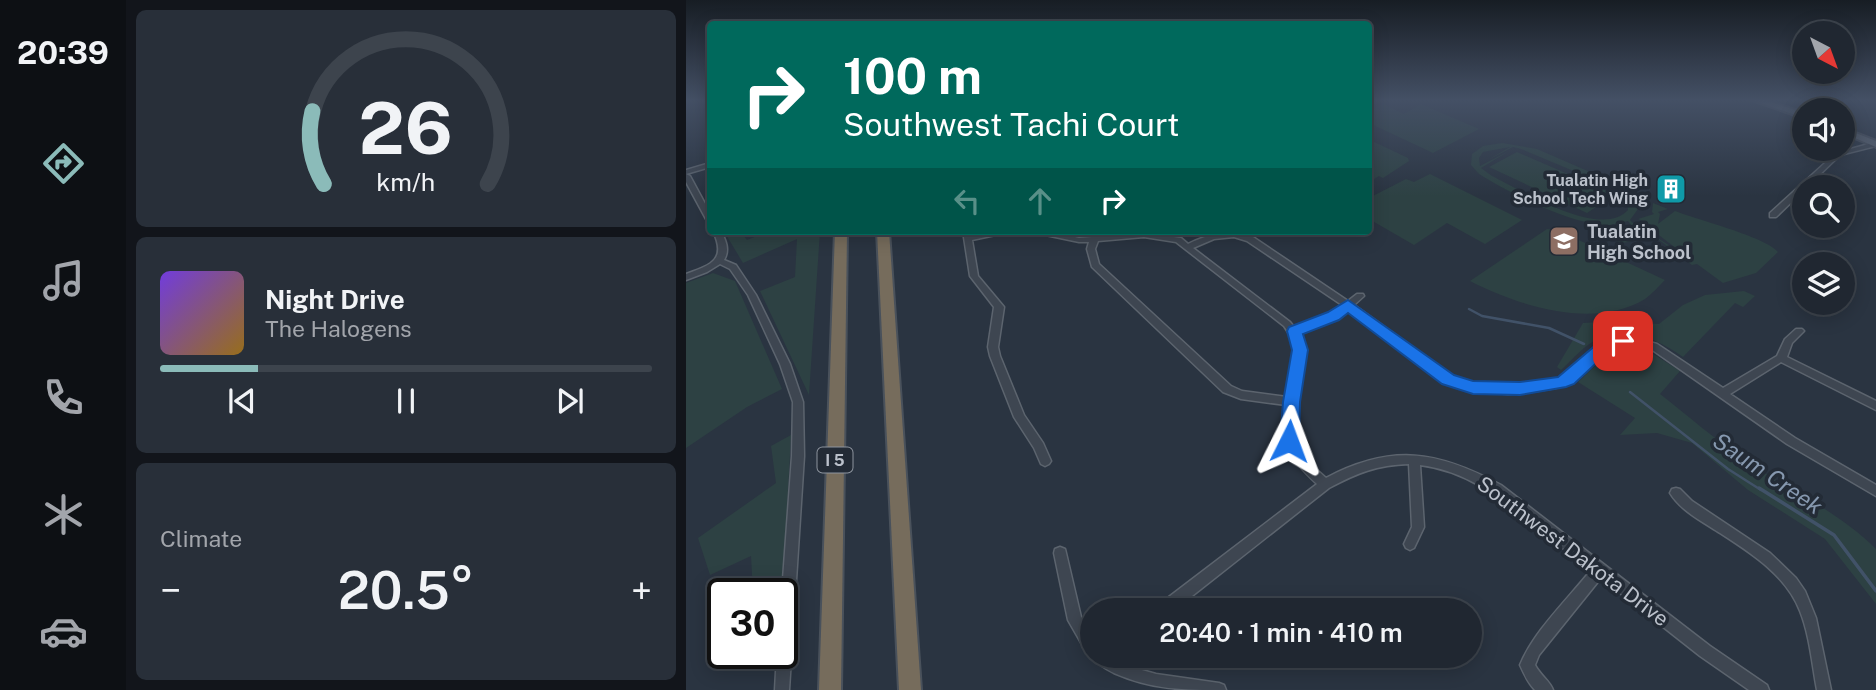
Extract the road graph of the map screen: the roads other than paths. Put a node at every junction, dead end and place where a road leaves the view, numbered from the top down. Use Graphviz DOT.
graph roads {
  1 [pos="1855,135"];
  2 [pos="1876,144"];
  3 [pos="707,166"];
  4 [pos="686,174"];
  5 [pos="707,213"];
  6 [pos="1773,215"];
  7 [pos="719,235"];
  8 [pos="841,235"];
  9 [pos="883,235"];
  10 [pos="968,235"];
  11 [pos="1053,235"];
  12 [pos="1094,240"];
  13 [pos="1189,247"];
  14 [pos="719,261"];
  15 [pos="686,277"];
  16 [pos="1360,296"];
  17 [pos="1348,305"];
  18 [pos="1294,331"];
  19 [pos="1799,331"];
  20 [pos="1781,358"];
  21 [pos="1723,393"];
  22 [pos="1291,402"];
  23 [pos="1876,406"];
  24 [pos="1414,459"];
  25 [pos="1045,461"];
  26 [pos="1325,484"];
  27 [pos="1876,491"];
  28 [pos="1676,493"];
  29 [pos="1410,544"];
  30 [pos="1060,553"];
  31 [pos="1600,569"];
  32 [pos="1179,598"];
  33 [pos="1080,627"];
  34 [pos="1117,668"];
  35 [pos="1179,687"];
  36 [pos="782,690"];
  37 [pos="830,690"];
  38 [pos="910,690"];
  39 [pos="1219,690"];
  40 [pos="1546,690"];
  41 [pos="1762,690"];
  42 [pos="1824,690"];
  1 -- 2 [label="main road"];
  2 -- 6 [label="street"];
  3 -- 4 [label="street"];
  4 -- 5 [label="street"];
  7 -- 14 [label="street"];
  8 -- 37 [label="highway, I 5"];
  9 -- 38 [label="highway"];
  10 -- 25 [label="street"];
  11 -- 12 [label="street"];
  12 -- 13 [label="street"];
  12 -- 22 [label="street"];
  13 -- 17 [label="street"];
  13 -- 18 [label="street"];
  14 -- 15 [label="street"];
  14 -- 36 [label="street"];
  16 -- 17 [label="street"];
  17 -- 18 [label="street"];
  17 -- 21 [label="street"];
  18 -- 22 [label="street"];
  19 -- 20 [label="street"];
  20 -- 21 [label="street"];
  20 -- 23 [label="street"];
  21 -- 27 [label="street"];
  22 -- 26 [label="street"];
  24 -- 26 [label="street, Southwest Dakota Drive"];
  24 -- 29 [label="street"];
  24 -- 31 [label="street, Southwest Dakota Drive"];
  26 -- 32 [label="street, Southwest Dakota Drive"];
  28 -- 42 [label="street"];
  30 -- 33 [label="street"];
  31 -- 40 [label="street"];
  31 -- 41 [label="street, Southwest Dakota Drive"];
  34 -- 35 [label="street"];
  35 -- 39 [label="street"];
}
